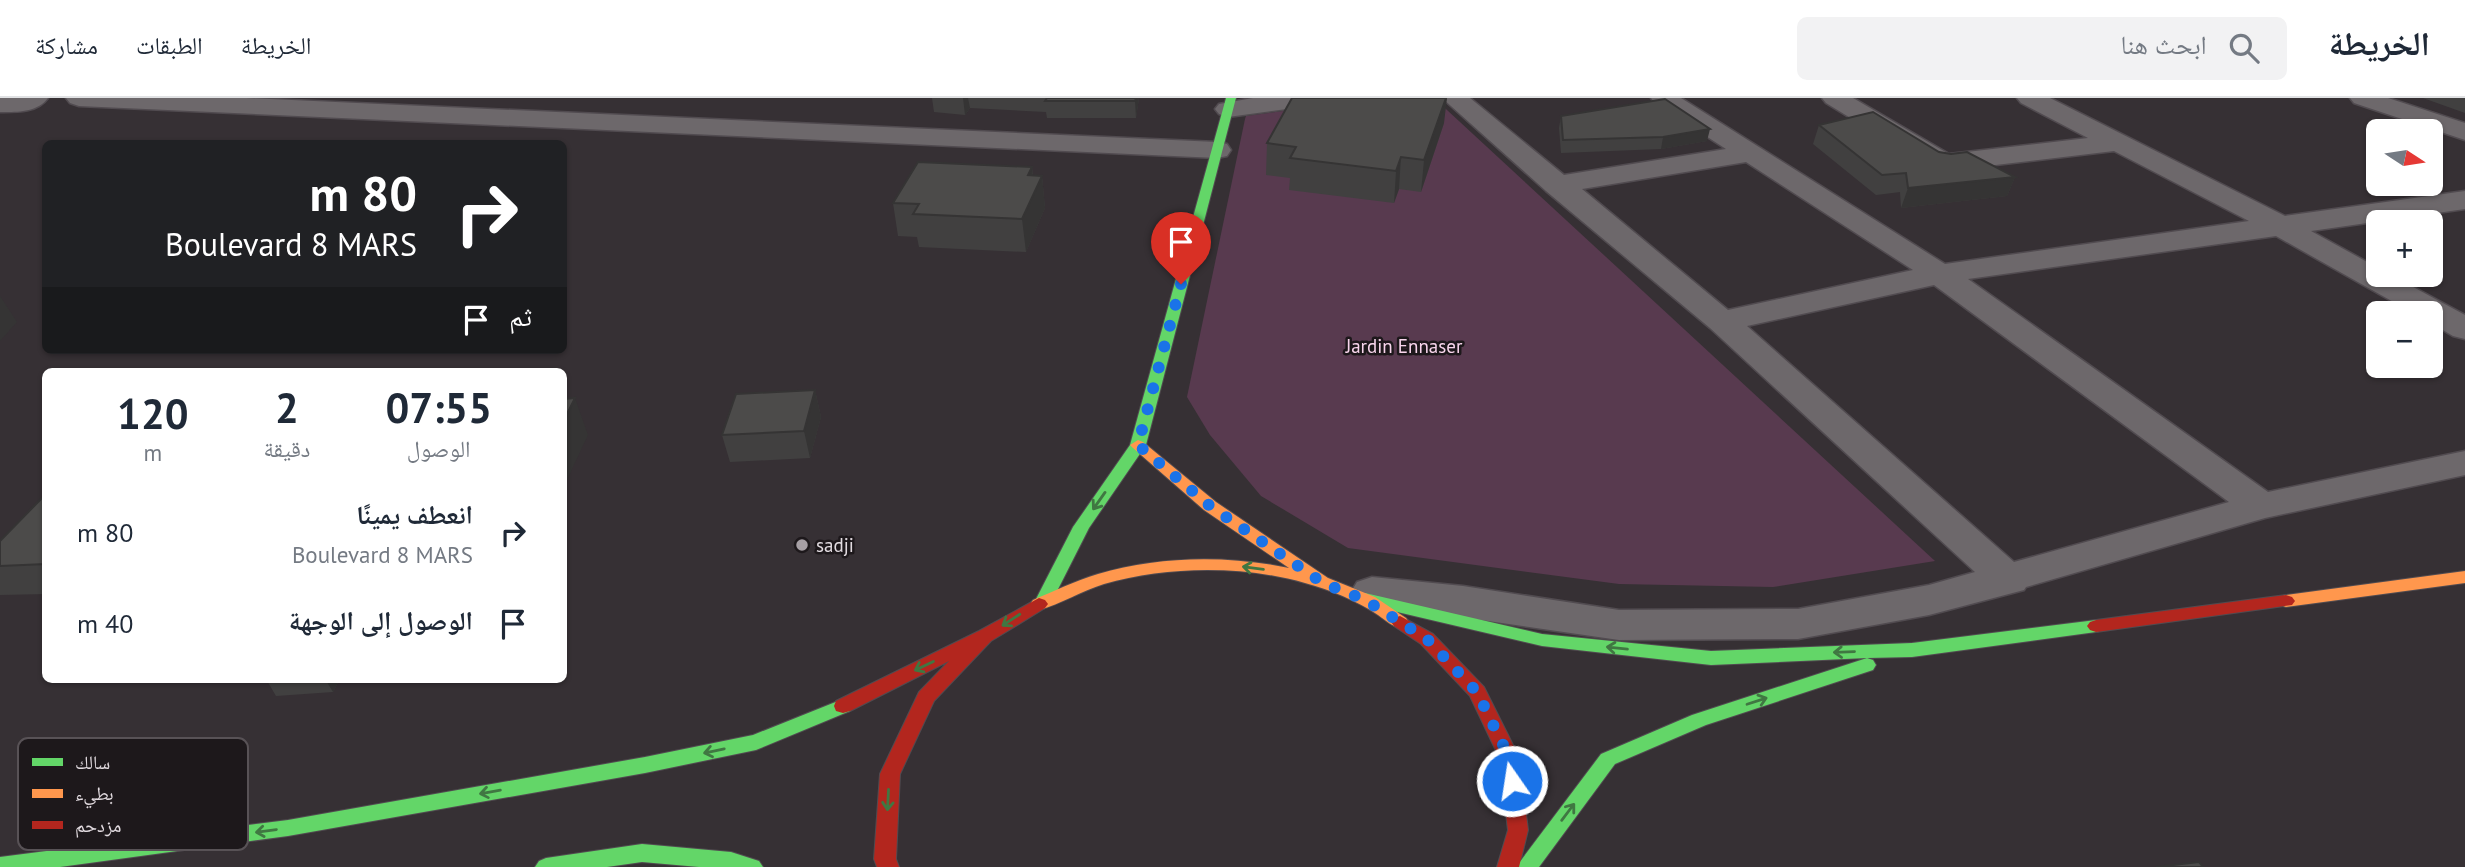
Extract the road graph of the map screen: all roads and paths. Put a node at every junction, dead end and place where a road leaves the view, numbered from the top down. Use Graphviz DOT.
graph roads {
  1 [pos="35,98"];
  2 [pos="79,98"];
  3 [pos="687,98"];
  4 [pos="1309,98"];
  5 [pos="1455,98"];
  6 [pos="1664,98"];
  7 [pos="1835,98"];
  8 [pos="2030,98"];
  9 [pos="2363,98"];
  10 [pos="0,104"];
  11 [pos="1230,104"];
  12 [pos="661,122"];
  13 [pos="2465,132"];
  14 [pos="2115,143"];
  15 [pos="1217,150"];
  16 [pos="1751,153"];
  17 [pos="1556,185"];
  18 [pos="2465,200"];
  19 [pos="2279,225"];
  20 [pos="1940,274"];
  21 [pos="1722,321"];
  22 [pos="2465,329"];
  23 [pos="1138,445"];
  24 [pos="2465,463"];
  25 [pos="2261,506"];
  26 [pos="2465,577"];
  27 [pos="2009,580"];
  28 [pos="1343,590"];
  29 [pos="1044,601"];
  30 [pos="985,636"];
  31 [pos="1912,650"];
  32 [pos="248,833"];
  33 [pos="121,850"];
  34 [pos="0,866"];
  35 [pos="546,867"];
  36 [pos="752,867"];
  37 [pos="888,867"];
  38 [pos="1508,867"];
  39 [pos="1527,867"];
  1 -- 10 [label="street"];
  2 -- 12 [label="street"];
  3 -- 12 [label="street"];
  4 -- 11 [label="street"];
  5 -- 17 [label="street"];
  6 -- 16 [label="street"];
  7 -- 14 [label="street"];
  8 -- 14 [label="street"];
  9 -- 13 [label="street"];
  11 -- 15 [label="main road"];
  12 -- 15 [label="street"];
  14 -- 19 [label="street"];
  15 -- 23 [label="main road"];
  16 -- 17 [label="street"];
  16 -- 20 [label="street"];
  17 -- 21 [label="street"];
  18 -- 19 [label="street"];
  19 -- 20 [label="street"];
  19 -- 22 [label="street"];
  20 -- 21 [label="street"];
  20 -- 25 [label="street"];
  21 -- 27 [label="street"];
  23 -- 28 [label="main road"];
  23 -- 29 [label="main road, one-way"];
  24 -- 25 [label="street"];
  25 -- 27 [label="street"];
  26 -- 31 [label="main road"];
  27 -- 28 [label="street"];
  28 -- 29 [label="main road, one-way"];
  31 -- 28 [label="main road, one-way"];
  28 -- 38 [label="main road"];
  29 -- 30 [label="main road, one-way"];
  30 -- 32 [label="main road, one-way"];
  30 -- 37 [label="main road, one-way"];
  39 -- 31 [label="main road, one-way"];
  33 -- 34 [label="main road, one-way"];
  35 -- 36 [label="main road"];
}
